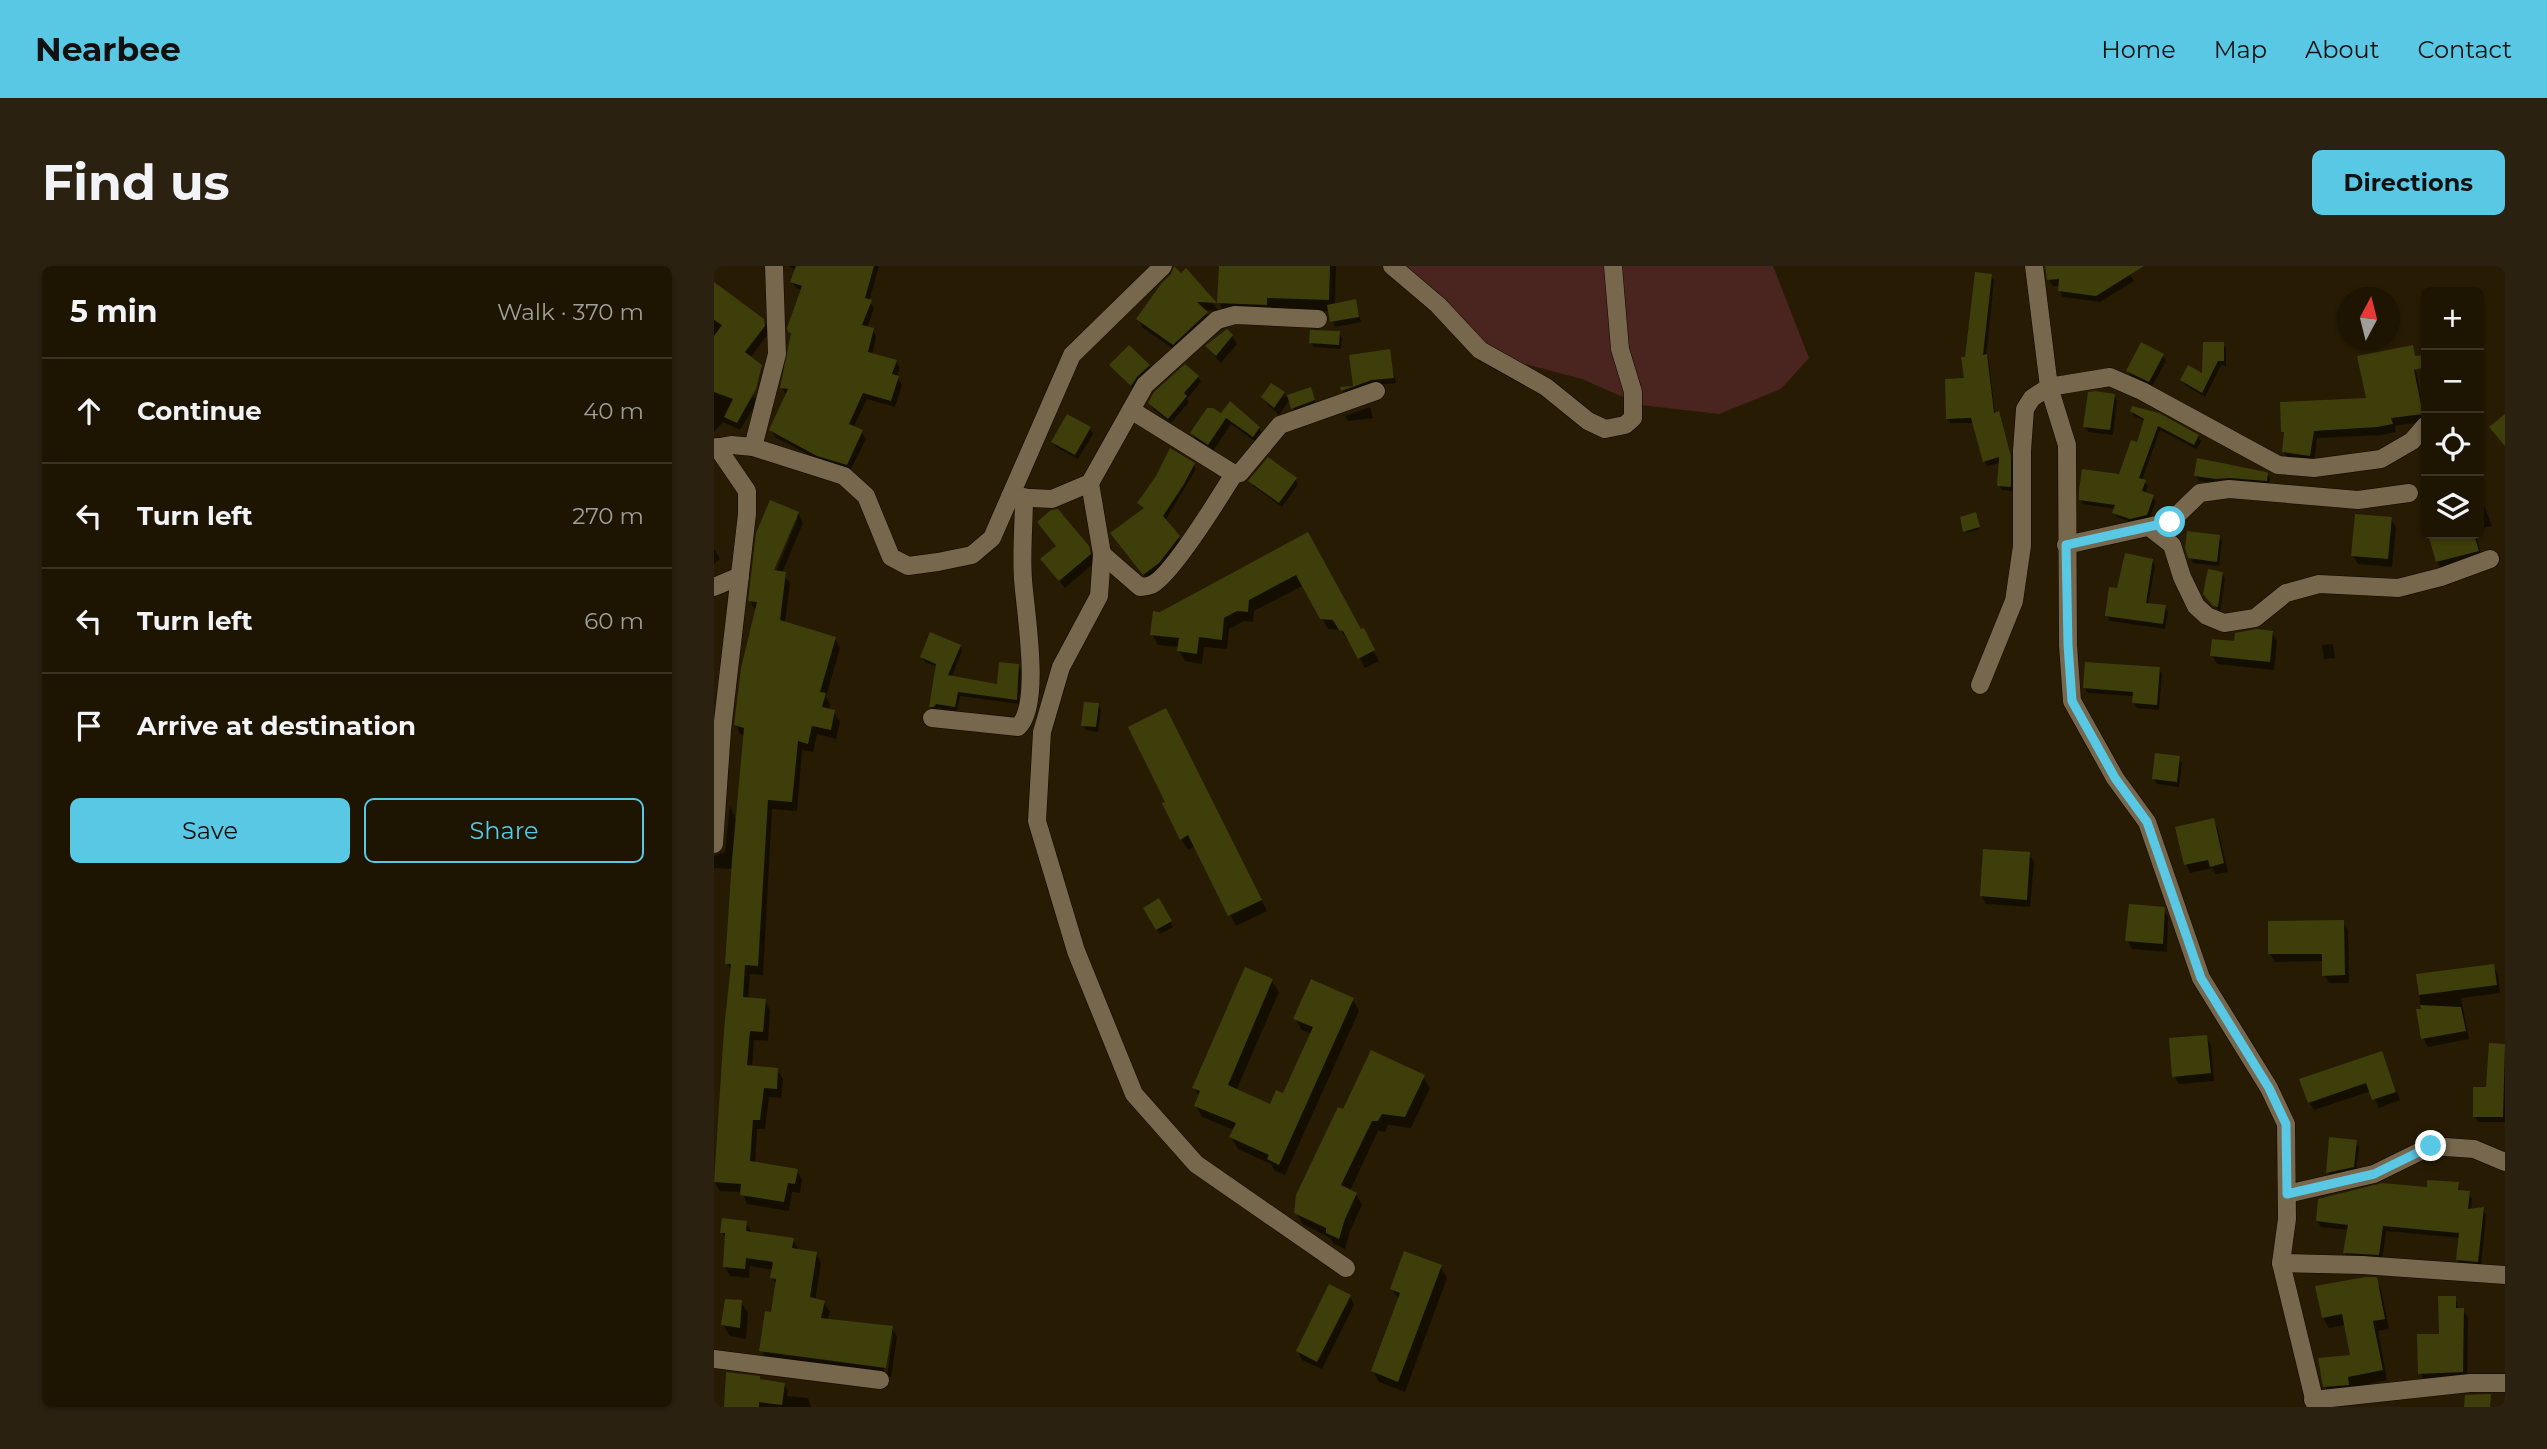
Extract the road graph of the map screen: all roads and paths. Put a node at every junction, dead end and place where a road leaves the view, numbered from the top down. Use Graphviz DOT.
graph roads {
  1 [pos="774,266"];
  2 [pos="1163,266"];
  3 [pos="1392,266"];
  4 [pos="1614,266"];
  5 [pos="2034,266"];
  6 [pos="1318,319"];
  7 [pos="2049,387"];
  8 [pos="1376,391"];
  9 [pos="1131,410"];
  10 [pos="2421,431"];
  11 [pos="715,447"];
  12 [pos="753,447"];
  13 [pos="1234,474"];
  14 [pos="1090,483"];
  15 [pos="2409,493"];
  16 [pos="1017,497"];
  17 [pos="2149,527"];
  18 [pos="2066,545"];
  19 [pos="1102,554"];
  20 [pos="2490,559"];
  21 [pos="740,576"];
  22 [pos="714,587"];
  23 [pos="1980,685"];
  24 [pos="932,718"];
  25 [pos="718,732"];
  26 [pos="714,844"];
  27 [pos="2505,1162"];
  28 [pos="2287,1194"];
  29 [pos="2281,1263"];
  30 [pos="1346,1268"];
  31 [pos="2505,1275"];
  32 [pos="714,1359"];
  33 [pos="880,1380"];
  34 [pos="2505,1383"];
  35 [pos="2314,1403"];
  1 -- 12 [label="street"];
  2 -- 16 [label="street"];
  3 -- 4 [label="street"];
  5 -- 7 [label="street"];
  6 -- 9 [label="street"];
  7 -- 10 [label="street"];
  7 -- 18 [label="street"];
  7 -- 23 [label="street"];
  8 -- 13 [label="street"];
  9 -- 13 [label="street"];
  9 -- 14 [label="street"];
  11 -- 12 [label="street"];
  11 -- 21 [label="street"];
  12 -- 16 [label="street"];
  13 -- 19 [label="street"];
  14 -- 16 [label="street"];
  14 -- 19 [label="street"];
  15 -- 17 [label="street"];
  16 -- 24 [label="street"];
  17 -- 18 [label="street"];
  17 -- 20 [label="street"];
  18 -- 28 [label="street"];
  19 -- 30 [label="street"];
  21 -- 22 [label="street"];
  21 -- 25 [label="street"];
  25 -- 26 [label="street"];
  27 -- 28 [label="street"];
  28 -- 29 [label="street"];
  29 -- 31 [label="street"];
  29 -- 35 [label="street"];
  32 -- 33 [label="street"];
  34 -- 35 [label="street"];
}
